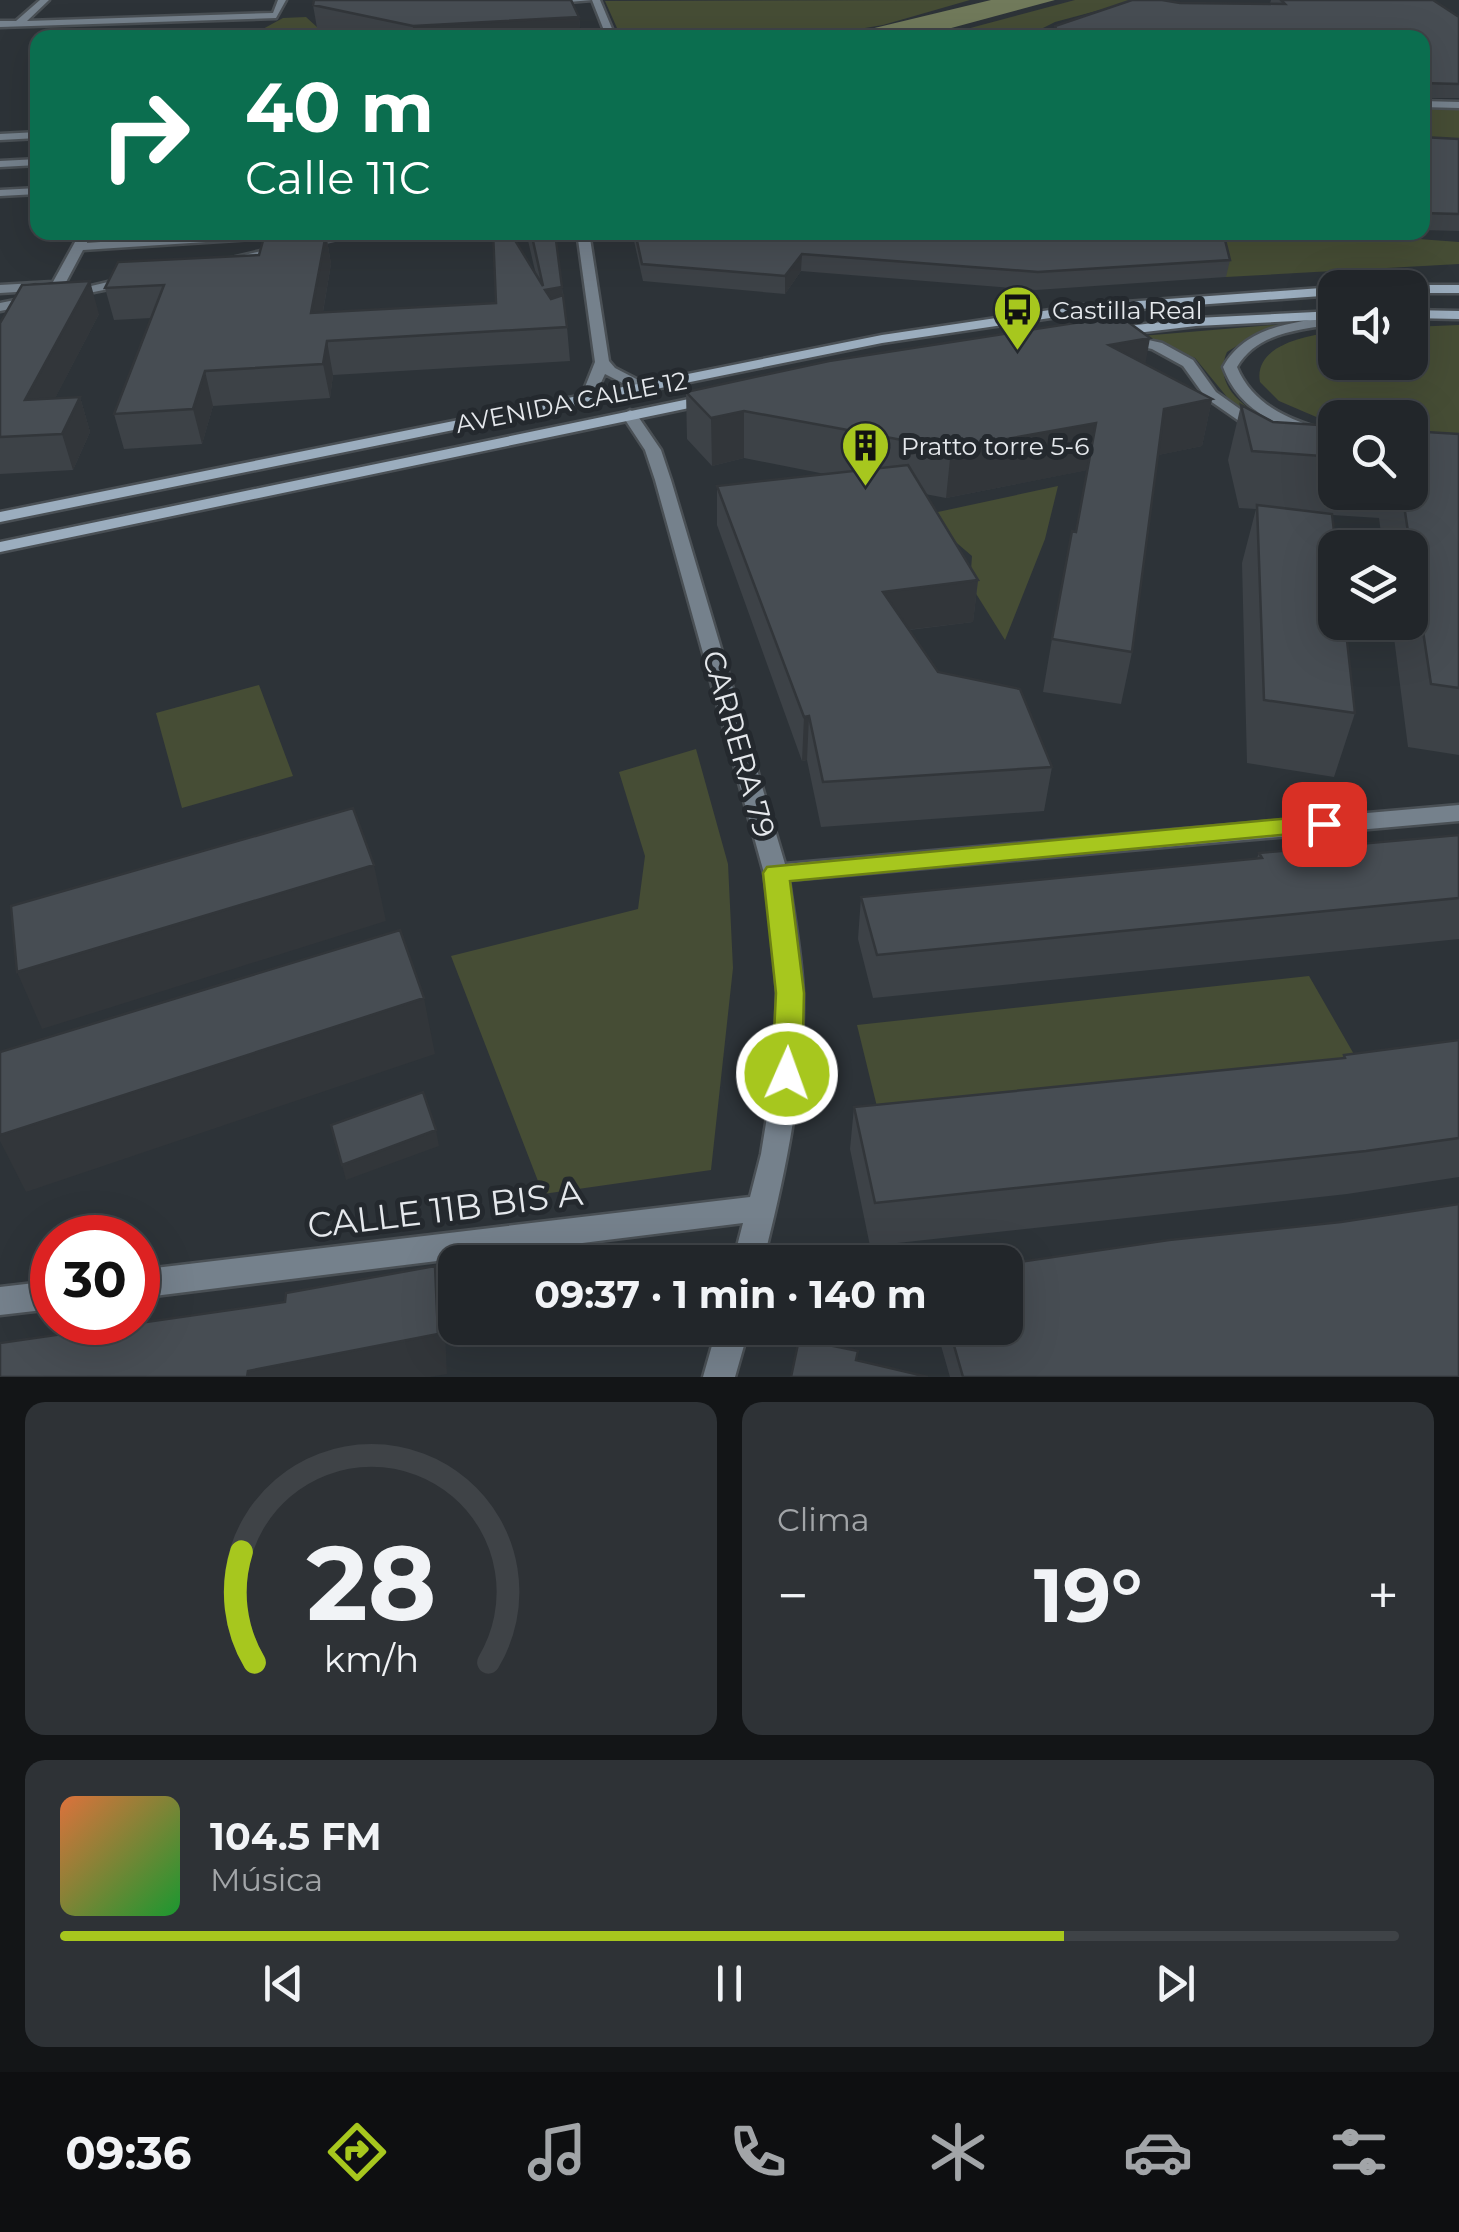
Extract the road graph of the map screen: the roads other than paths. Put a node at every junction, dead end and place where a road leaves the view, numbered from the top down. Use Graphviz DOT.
graph roads {
  1 [pos="45,0"];
  2 [pos="282,0"];
  3 [pos="588,0"];
  4 [pos="596,0"];
  5 [pos="530,3"];
  6 [pos="0,24"];
  7 [pos="18,24"];
  8 [pos="609,30"];
  9 [pos="1430,104"];
  10 [pos="1459,104"];
  11 [pos="30,135"];
  12 [pos="0,137"];
  13 [pos="30,162"];
  14 [pos="0,164"];
  15 [pos="30,192"];
  16 [pos="1,194"];
  17 [pos="81,240"];
  18 [pos="143,240"];
  19 [pos="273,240"];
  20 [pos="325,240"];
  21 [pos="585,240"];
  22 [pos="78,246"];
  23 [pos="281,250"];
  24 [pos="205,265"];
  25 [pos="148,277"];
  26 [pos="0,289"];
  27 [pos="1428,289"];
  28 [pos="1459,289"];
  29 [pos="54,291"];
  30 [pos="1318,292"];
  31 [pos="0,307"];
  32 [pos="1428,314"];
  33 [pos="1459,314"];
  34 [pos="1318,318"];
  35 [pos="1318,322"];
  36 [pos="1098,336"];
  37 [pos="602,362"];
  38 [pos="641,387"];
  39 [pos="730,395"];
  40 [pos="588,397"];
  41 [pos="630,416"];
  42 [pos="1318,432"];
  43 [pos="1318,449"];
  44 [pos="0,517"];
  45 [pos="0,547"];
  46 [pos="1459,813"];
  47 [pos="776,873"];
  48 [pos="762,1208"];
  49 [pos="752,1245"];
  50 [pos="160,1281"];
  51 [pos="30,1298"];
  52 [pos="0,1301"];
  53 [pos="728,1345"];
  54 [pos="719,1377"];
  1 -- 7 [label="street"];
  2 -- 7 [label="street"];
  3 -- 5 [label="street"];
  4 -- 8 [label="street"];
  6 -- 7 [label="street"];
  9 -- 10 [label="street"];
  11 -- 12 [label="street"];
  13 -- 14 [label="street"];
  15 -- 16 [label="street"];
  17 -- 22 [label="street"];
  18 -- 22 [label="street"];
  19 -- 23 [label="street"];
  20 -- 23 [label="street"];
  21 -- 37 [label="street"];
  22 -- 29 [label="street"];
  23 -- 24 [label="street"];
  25 -- 29 [label="street"];
  26 -- 29 [label="street"];
  27 -- 28 [label="main road"];
  29 -- 31 [label="street"];
  30 -- 38 [label="main road, AVENIDA CALLE 12"];
  32 -- 33 [label="main road"];
  34 -- 36 [label="main road"];
  35 -- 42 [label="street"];
  36 -- 43 [label="street"];
  37 -- 38 [label="street"];
  37 -- 40 [label="street"];
  38 -- 40 [label="main road, AVENIDA CALLE 12"];
  39 -- 41 [label="main road, AVENIDA CALLE 12"];
  40 -- 44 [label="main road, AVENIDA CALLE 12"];
  41 -- 45 [label="main road, AVENIDA CALLE 12"];
  41 -- 47 [label="street, CARRERA 79"];
  46 -- 47 [label="street"];
  47 -- 48 [label="street, CARRERA 79"];
  48 -- 49 [label="street, CARRERA 79"];
  48 -- 50 [label="street, CALLE 11B BIS A"];
  51 -- 52 [label="street"];
  53 -- 54 [label="street"];
}
